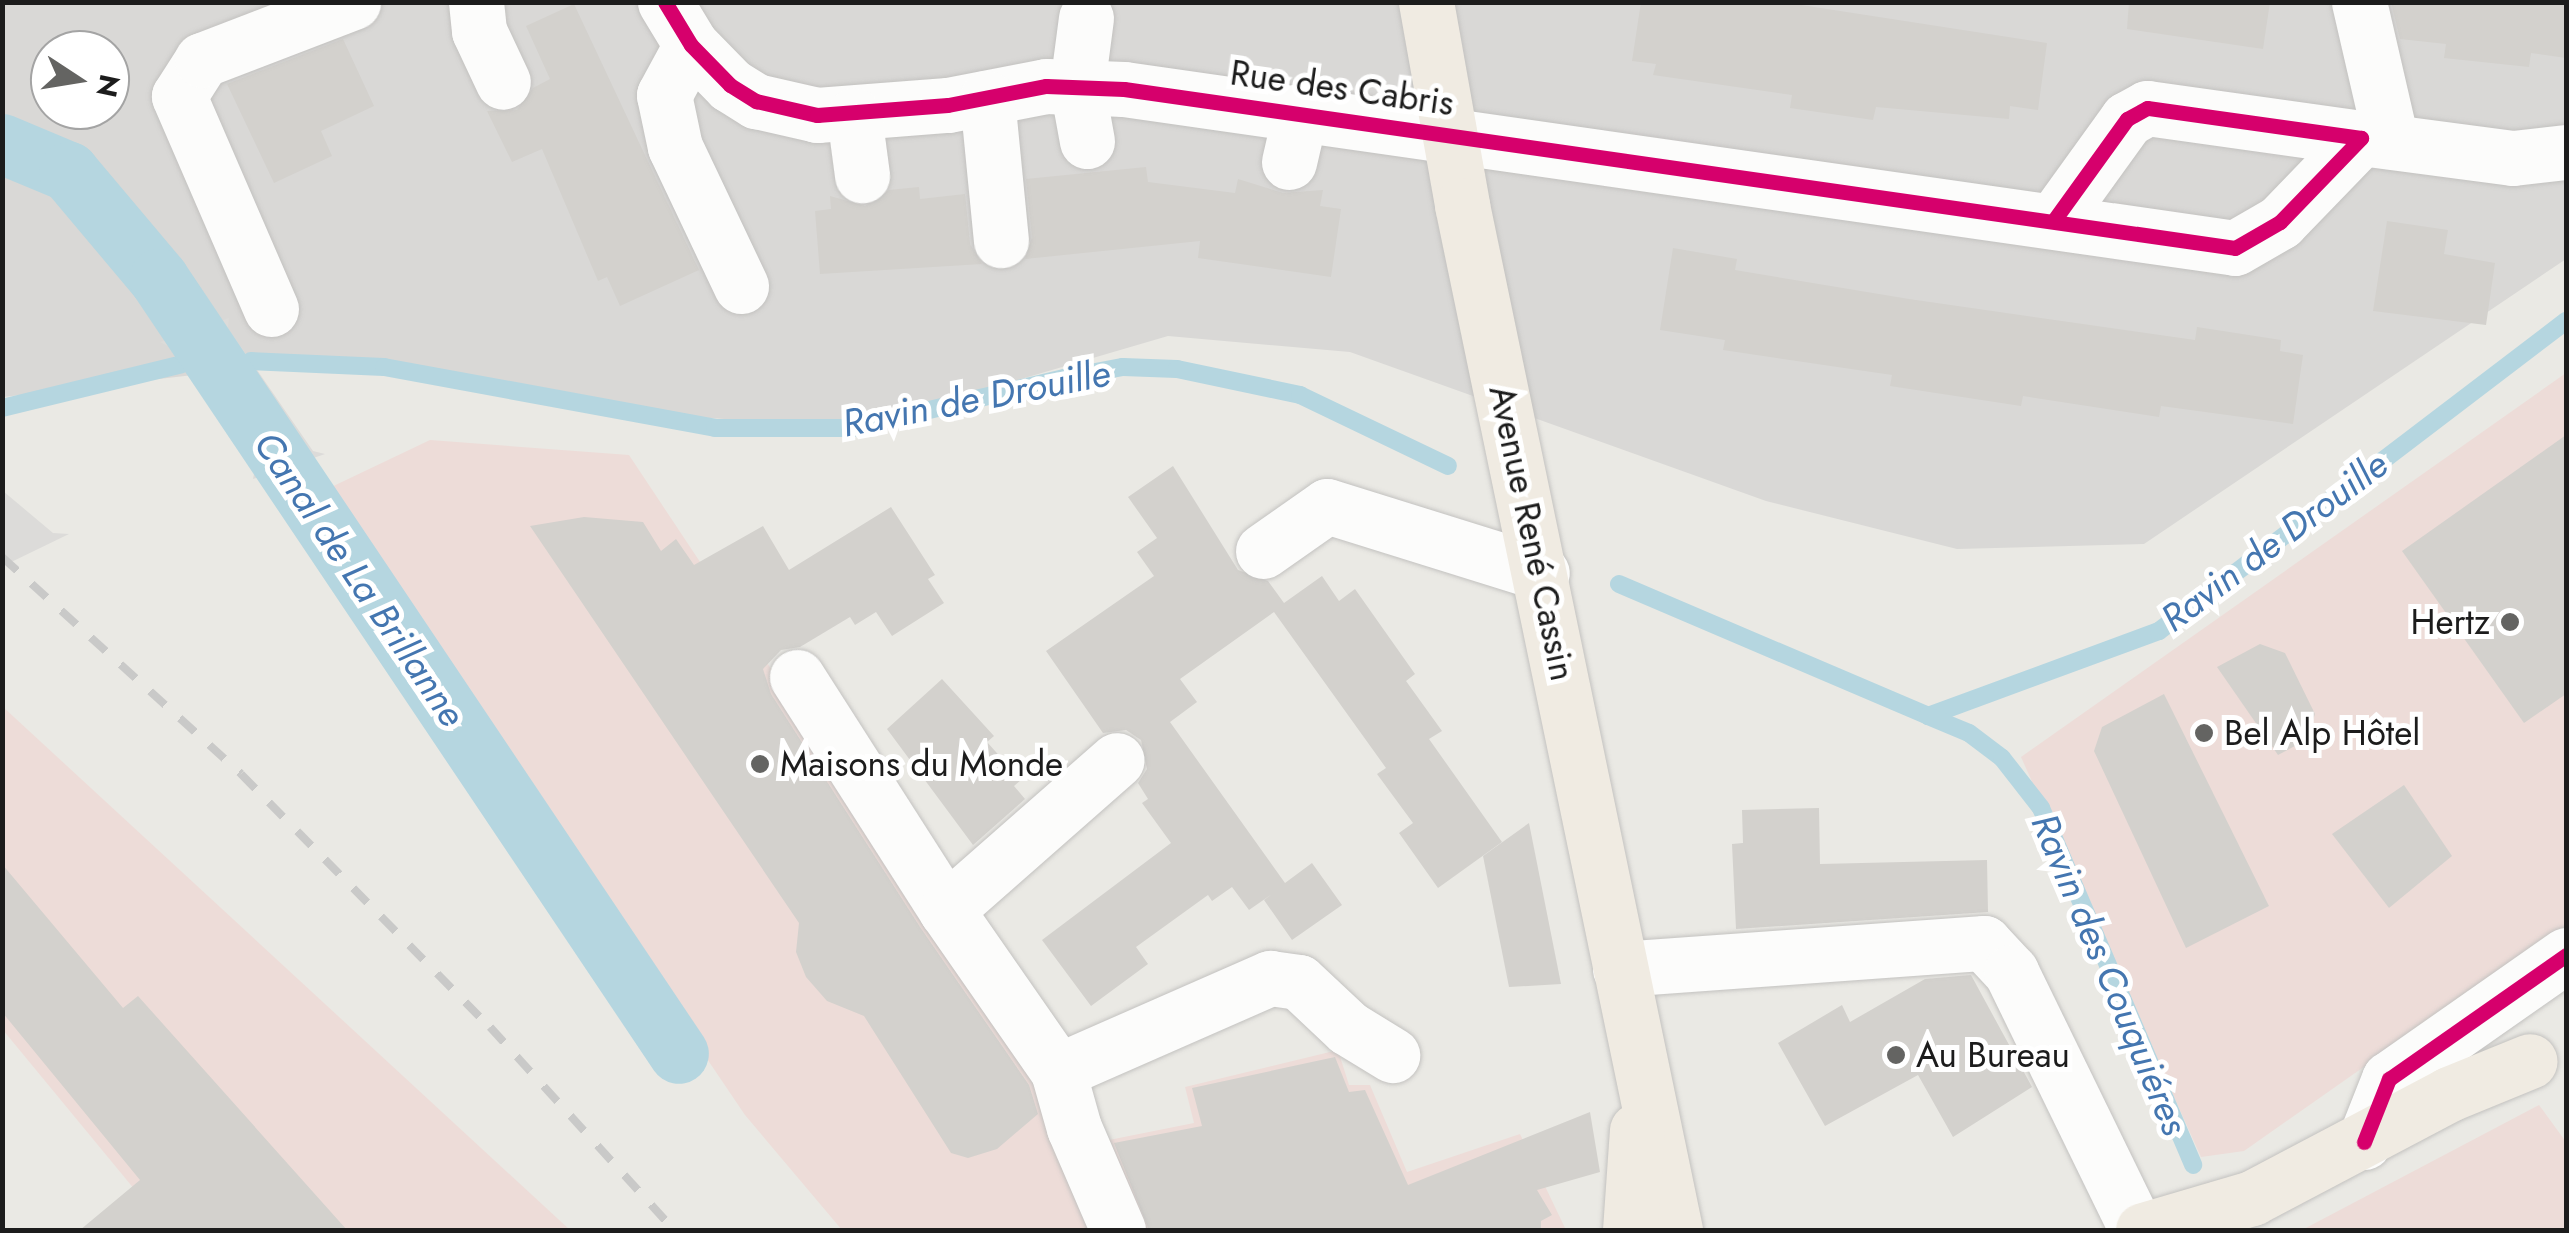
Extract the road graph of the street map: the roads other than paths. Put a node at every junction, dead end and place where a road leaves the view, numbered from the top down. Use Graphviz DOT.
graph roads {
  1 [pos="353,2"];
  2 [pos="476,2"];
  3 [pos="1426,2"];
  4 [pos="2358,2"];
  5 [pos="1071,10"];
  6 [pos="678,24"];
  7 [pos="503,82"];
  8 [pos="1062,86"];
  9 [pos="854,115"];
  10 [pos="963,120"];
  11 [pos="1448,132"];
  12 [pos="2376,140"];
  13 [pos="1087,141"];
  14 [pos="2566,152"];
  15 [pos="862,175"];
  16 [pos="2055,219"];
  17 [pos="1001,240"];
  18 [pos="741,286"];
  19 [pos="271,309"];
  20 [pos="1264,551"];
  21 [pos="1547,598"];
  22 [pos="797,677"];
  23 [pos="1117,760"];
  24 [pos="946,910"];
  25 [pos="2566,955"];
  26 [pos="1620,969"];
  27 [pos="2548,1049"];
  28 [pos="1392,1054"];
  29 [pos="1642,1062"];
  30 [pos="1058,1071"];
  31 [pos="2364,1142"];
  32 [pos="1118,1230"];
  33 [pos="1630,1230"];
  34 [pos="1675,1230"];
  35 [pos="2140,1230"];
  36 [pos="2260,1230"];
  1 -- 19 [label="street"];
  2 -- 7 [label="street"];
  3 -- 11 [label="main road, Avenue René Cassin"];
  4 -- 12 [label="street"];
  5 -- 8 [label="street"];
  6 -- 9 [label="street, Rue des Cabris"];
  6 -- 18 [label="street"];
  8 -- 10 [label="street, Rue des Cabris"];
  8 -- 11 [label="street, Rue des Cabris"];
  8 -- 13 [label="street"];
  9 -- 10 [label="street, Rue des Cabris"];
  9 -- 15 [label="street"];
  10 -- 17 [label="street"];
  11 -- 16 [label="street, Rue des Cabris"];
  11 -- 21 [label="main road, Avenue René Cassin"];
  12 -- 14 [label="street"];
  12 -- 16 [label="street, Rue des Cabris"];
  12 -- 16 [label="street"];
  20 -- 21 [label="street"];
  21 -- 26 [label="main road, Avenue René Cassin"];
  22 -- 24 [label="street"];
  23 -- 24 [label="street"];
  24 -- 30 [label="street"];
  25 -- 31 [label="street"];
  26 -- 29 [label="main road, Avenue René Cassin"];
  26 -- 35 [label="street"];
  27 -- 31 [label="main road"];
  27 -- 36 [label="main road"];
  28 -- 30 [label="street"];
  29 -- 33 [label="main road, Avenue René Cassin"];
  29 -- 34 [label="main road, Avenue René Cassin"];
  30 -- 32 [label="street"];
  31 -- 35 [label="main road"];
}
